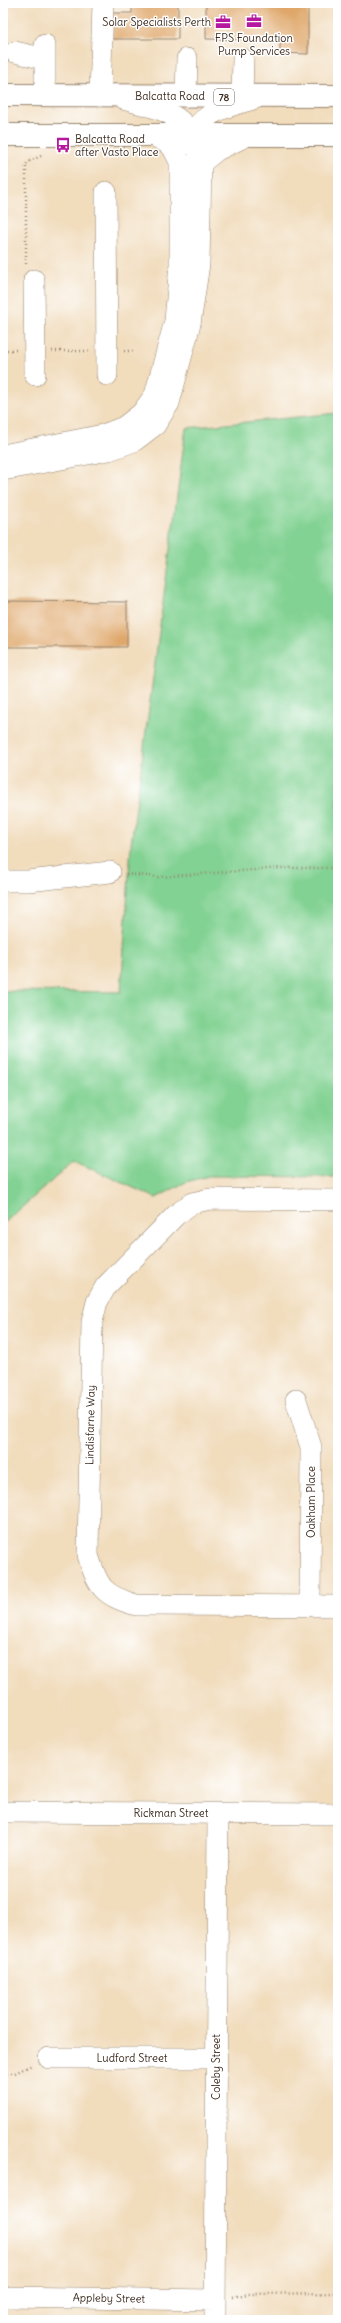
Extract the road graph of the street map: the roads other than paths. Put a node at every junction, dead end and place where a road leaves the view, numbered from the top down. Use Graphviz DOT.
graph roads {
  1 [pos="104,3"];
  2 [pos="15,52"];
  3 [pos="187,59"];
  4 [pos="243,59"];
  5 [pos="3,95"];
  6 [pos="45,95"];
  7 [pos="105,96"];
  8 [pos="186,96"];
  9 [pos="338,96"];
  10 [pos="250,97"];
  11 [pos="192,134"];
  12 [pos="3,135"];
  13 [pos="153,135"];
  14 [pos="248,135"];
  15 [pos="338,135"];
  16 [pos="180,162"];
  17 [pos="201,163"];
  18 [pos="106,192"];
  19 [pos="30,273"];
  20 [pos="35,375"];
  21 [pos="107,375"];
  22 [pos="3,455"];
  23 [pos="3,470"];
  24 [pos="110,872"];
  25 [pos="3,881"];
  26 [pos="338,1200"];
  27 [pos="296,1400"];
  28 [pos="310,1605"];
  29 [pos="338,1606"];
  30 [pos="3,1812"];
  31 [pos="218,1813"];
  32 [pos="338,1814"];
  33 [pos="49,2058"];
  34 [pos="216,2058"];
  35 [pos="3,2297"];
  36 [pos="215,2310"];
  1 -- 7 [label="street"];
  2 -- 6 [label="street"];
  3 -- 8 [label="street"];
  4 -- 10 [label="street"];
  5 -- 6 [label="main road, Balcatta Road / 78"];
  6 -- 7 [label="main road, Balcatta Road / 78"];
  7 -- 8 [label="main road, Balcatta Road / 78"];
  7 -- 11 [label="street"];
  8 -- 10 [label="main road, Balcatta Road / 78"];
  9 -- 10 [label="main road, Balcatta Road / 78"];
  10 -- 11 [label="street"];
  11 -- 13 [label="main road"];
  11 -- 14 [label="main road"];
  11 -- 16 [label="street"];
  11 -- 17 [label="street"];
  12 -- 13 [label="main road"];
  13 -- 16 [label="street"];
  14 -- 15 [label="main road"];
  14 -- 17 [label="street"];
  16 -- 22 [label="street"];
  17 -- 23 [label="street"];
  18 -- 21 [label="street"];
  19 -- 20 [label="street"];
  24 -- 25 [label="street"];
  26 -- 28 [label="street, Lindisfarne Way"];
  27 -- 28 [label="street, Oakham Place"];
  28 -- 29 [label="street, Lindisfarne Way"];
  30 -- 31 [label="street, Rickman Street"];
  31 -- 32 [label="street, Rickman Street"];
  31 -- 34 [label="street, Coleby Street"];
  33 -- 34 [label="street, Ludford Street"];
  34 -- 36 [label="street, Coleby Street"];
  35 -- 36 [label="street, Appleby Street"];
}
